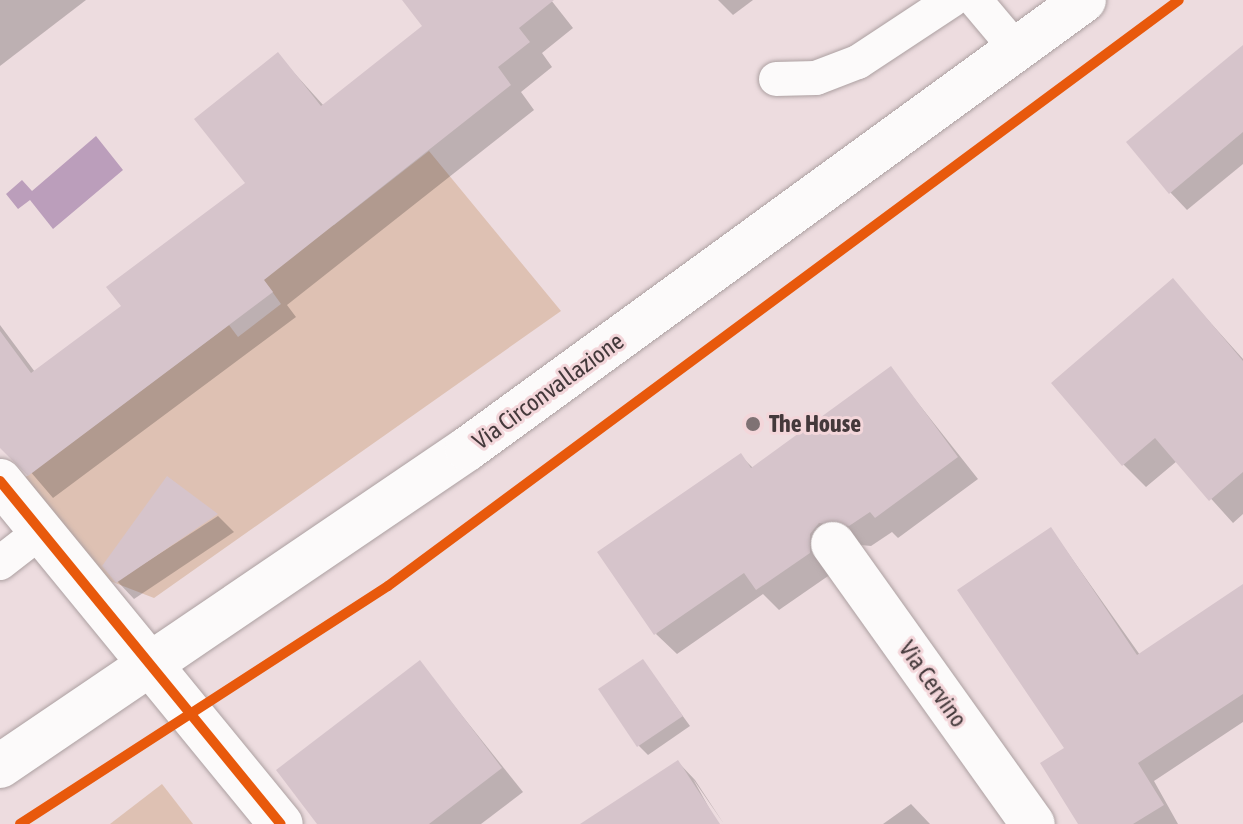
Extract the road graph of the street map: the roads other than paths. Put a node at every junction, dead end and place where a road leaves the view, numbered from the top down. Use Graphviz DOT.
graph roads {
  1 [pos="952,0"];
  2 [pos="975,0"];
  3 [pos="1084,0"];
  4 [pos="1018,51"];
  5 [pos="776,79"];
  6 [pos="0,481"];
  7 [pos="40,532"];
  8 [pos="833,544"];
  9 [pos="0,563"];
  10 [pos="147,669"];
  11 [pos="0,766"];
  12 [pos="281,824"];
  13 [pos="1033,824"];
  1 -- 5 [label="lane"];
  2 -- 4 [label="lane"];
  3 -- 4 [label="main road, Via Circonvallazione"];
  4 -- 10 [label="main road, Via Circonvallazione"];
  6 -- 7 [label="main road"];
  7 -- 9 [label="lane"];
  7 -- 10 [label="main road"];
  8 -- 13 [label="main road, Via Cervino"];
  10 -- 11 [label="main road, Via Circonvallazione"];
  10 -- 12 [label="main road"];
}
